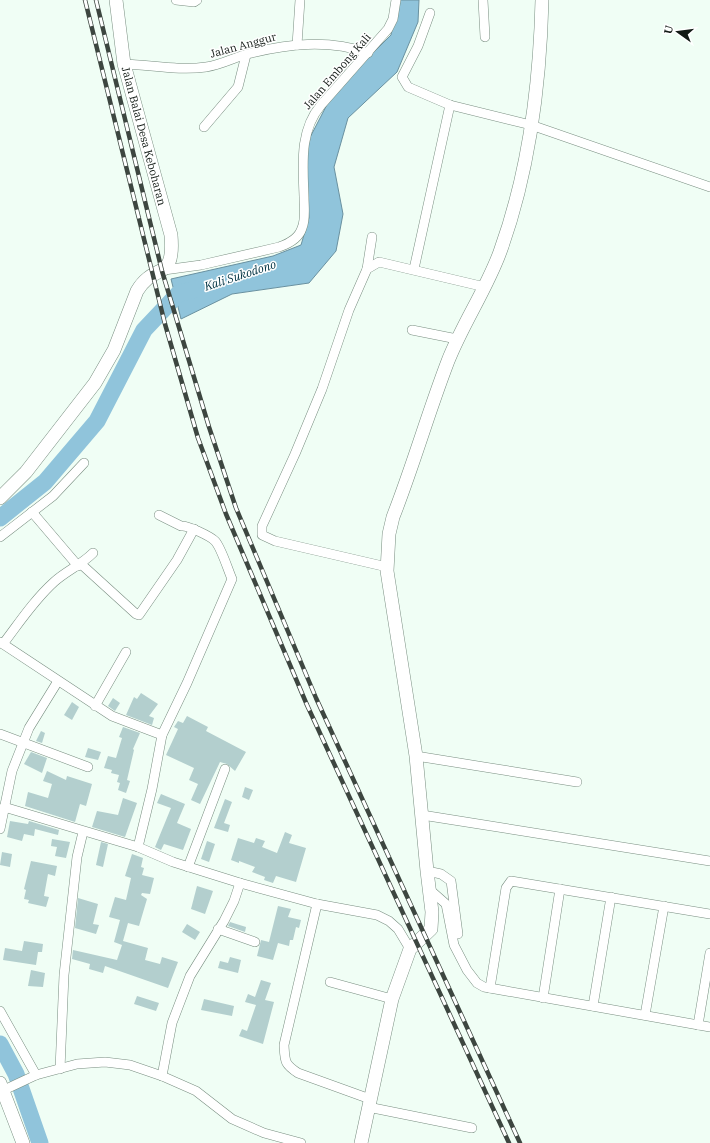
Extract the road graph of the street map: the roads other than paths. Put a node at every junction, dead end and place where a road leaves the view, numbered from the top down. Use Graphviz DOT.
graph roads {
  1 [pos="116,0"];
  2 [pos="176,0"];
  3 [pos="197,0"];
  4 [pos="300,0"];
  5 [pos="396,0"];
  6 [pos="483,0"];
  7 [pos="542,0"];
  8 [pos="430,13"];
  9 [pos="486,37"];
  10 [pos="297,45"];
  11 [pos="368,53"];
  12 [pos="246,55"];
  13 [pos="124,64"];
  14 [pos="450,105"];
  15 [pos="531,126"];
  16 [pos="204,127"];
  17 [pos="710,187"];
  18 [pos="372,237"];
  19 [pos="367,269"];
  20 [pos="414,269"];
  21 [pos="164,270"];
  22 [pos="485,287"];
  23 [pos="412,330"];
  24 [pos="457,339"];
  25 [pos="84,463"];
  26 [pos="0,498"];
  27 [pos="32,512"];
  28 [pos="159,515"];
  29 [pos="194,529"];
  30 [pos="0,537"];
  31 [pos="93,553"];
  32 [pos="80,565"];
  33 [pos="387,567"];
  34 [pos="1,643"];
  35 [pos="126,652"];
  36 [pos="58,681"];
  37 [pos="95,706"];
  38 [pos="0,734"];
  39 [pos="162,735"];
  40 [pos="23,743"];
  41 [pos="416,756"];
  42 [pos="88,767"];
  43 [pos="225,769"];
  44 [pos="577,782"];
  45 [pos="4,807"];
  46 [pos="422,815"];
  47 [pos="0,828"];
  48 [pos="83,832"];
  49 [pos="138,847"];
  50 [pos="710,861"];
  51 [pos="188,867"];
  52 [pos="427,871"];
  53 [pos="451,881"];
  54 [pos="240,883"];
  55 [pos="429,889"];
  56 [pos="560,889"];
  57 [pos="611,897"];
  58 [pos="317,904"];
  59 [pos="446,904"];
  60 [pos="664,906"];
  61 [pos="710,914"];
  62 [pos="218,929"];
  63 [pos="255,942"];
  64 [pos="410,949"];
  65 [pos="710,953"];
  66 [pos="462,958"];
  67 [pos="709,970"];
  68 [pos="330,982"];
  69 [pos="490,988"];
  70 [pos="543,998"];
  71 [pos="392,999"];
  72 [pos="593,1006"];
  73 [pos="0,1011"];
  74 [pos="645,1016"];
  75 [pos="698,1025"];
  76 [pos="710,1027"];
  77 [pos="60,1070"];
  78 [pos="35,1076"];
  79 [pos="162,1076"];
  80 [pos="5,1087"];
  81 [pos="369,1103"];
  82 [pos="472,1128"];
  83 [pos="23,1143"];
  84 [pos="300,1143"];
  85 [pos="361,1143"];
  1 -- 13 [label="street, Jalan Balai Desa Keboharan"];
  2 -- 3 [label="street"];
  4 -- 10 [label="street"];
  5 -- 11 [label="street, Jalan Embong Kali"];
  6 -- 9 [label="street"];
  7 -- 15 [label="street"];
  8 -- 14 [label="street"];
  10 -- 11 [label="street, Jalan Anggur"];
  10 -- 12 [label="street, Jalan Anggur"];
  11 -- 21 [label="street, Jalan Embong Kali"];
  12 -- 13 [label="street, Jalan Anggur"];
  12 -- 16 [label="street"];
  13 -- 21 [label="street, Jalan Balai Desa Keboharan"];
  14 -- 15 [label="street"];
  14 -- 20 [label="street"];
  15 -- 17 [label="street"];
  15 -- 22 [label="street"];
  18 -- 19 [label="street"];
  19 -- 20 [label="street"];
  19 -- 33 [label="street"];
  20 -- 22 [label="street"];
  21 -- 26 [label="street"];
  22 -- 24 [label="street"];
  23 -- 24 [label="street"];
  24 -- 33 [label="street"];
  25 -- 27 [label="street"];
  27 -- 30 [label="street"];
  27 -- 32 [label="street"];
  28 -- 29 [label="street"];
  29 -- 32 [label="street"];
  29 -- 39 [label="street"];
  31 -- 32 [label="street"];
  32 -- 34 [label="street"];
  33 -- 41 [label="street"];
  34 -- 36 [label="street"];
  35 -- 37 [label="street"];
  36 -- 37 [label="street"];
  36 -- 40 [label="street"];
  37 -- 39 [label="street"];
  38 -- 40 [label="street"];
  39 -- 49 [label="street"];
  40 -- 42 [label="street"];
  40 -- 45 [label="street"];
  41 -- 44 [label="street"];
  41 -- 46 [label="street"];
  43 -- 51 [label="street"];
  45 -- 47 [label="street"];
  45 -- 48 [label="street"];
  46 -- 50 [label="street"];
  46 -- 52 [label="street"];
  48 -- 49 [label="street"];
  48 -- 77 [label="street"];
  49 -- 51 [label="street"];
  51 -- 54 [label="street"];
  52 -- 53 [label="street"];
  52 -- 55 [label="street"];
  53 -- 59 [label="street"];
  53 -- 66 [label="street"];
  54 -- 58 [label="street"];
  54 -- 62 [label="street"];
  55 -- 59 [label="street"];
  55 -- 64 [label="street"];
  56 -- 57 [label="street"];
  56 -- 69 [label="street"];
  56 -- 70 [label="street"];
  57 -- 60 [label="street"];
  57 -- 72 [label="street"];
  58 -- 64 [label="street"];
  58 -- 81 [label="street"];
  59 -- 66 [label="street"];
  60 -- 61 [label="street"];
  60 -- 74 [label="street"];
  62 -- 63 [label="street"];
  62 -- 79 [label="street"];
  64 -- 71 [label="street"];
  65 -- 67 [label="street"];
  66 -- 69 [label="street"];
  67 -- 75 [label="street"];
  68 -- 71 [label="street"];
  69 -- 70 [label="street"];
  70 -- 72 [label="street"];
  71 -- 81 [label="street"];
  72 -- 74 [label="street"];
  73 -- 78 [label="street"];
  74 -- 75 [label="street"];
  75 -- 76 [label="street"];
  77 -- 78 [label="street"];
  77 -- 79 [label="street"];
  78 -- 80 [label="street"];
  79 -- 84 [label="street"];
  80 -- 83 [label="street"];
  81 -- 82 [label="street"];
  81 -- 85 [label="street"];
}
